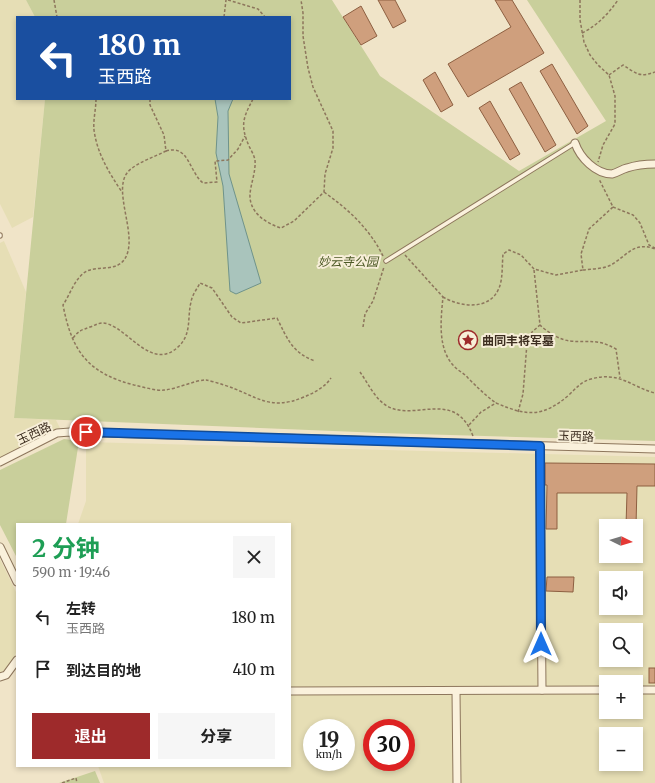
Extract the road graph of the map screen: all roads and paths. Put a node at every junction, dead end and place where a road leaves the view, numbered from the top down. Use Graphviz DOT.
graph roads {
  1 [pos="54,0"];
  2 [pos="227,0"];
  3 [pos="301,0"];
  4 [pos="580,0"];
  5 [pos="618,0"];
  6 [pos="57,16"];
  7 [pos="224,16"];
  8 [pos="264,16"];
  9 [pos="582,33"];
  10 [pos="655,72"];
  11 [pos="610,74"];
  12 [pos="96,100"];
  13 [pos="150,100"];
  14 [pos="253,100"];
  15 [pos="245,136"];
  16 [pos="575,144"];
  17 [pos="166,151"];
  18 [pos="655,164"];
  19 [pos="597,170"];
  20 [pos="122,192"];
  21 [pos="324,192"];
  22 [pos="613,207"];
  23 [pos="655,249"];
  24 [pos="402,251"];
  25 [pos="386,261"];
  26 [pos="534,269"];
  27 [pos="583,270"];
  28 [pos="443,297"];
  29 [pos="540,326"];
  30 [pos="363,327"];
  31 [pos="73,338"];
  32 [pos="315,361"];
  33 [pos="360,372"];
  34 [pos="332,378"];
  35 [pos="620,378"];
  36 [pos="655,393"];
  37 [pos="496,403"];
  38 [pos="518,412"];
  39 [pos="469,425"];
  40 [pos="476,444"];
  41 [pos="540,446"];
  42 [pos="655,449"];
  43 [pos="0,462"];
  44 [pos="0,547"];
  45 [pos="16,580"];
  46 [pos="16,661"];
  47 [pos="0,676"];
  48 [pos="542,690"];
  49 [pos="599,690"];
  50 [pos="643,690"];
  51 [pos="655,690"];
  52 [pos="291,691"];
  53 [pos="456,691"];
  54 [pos="62,783"];
  55 [pos="78,783"];
  56 [pos="457,783"];
  1 -- 6 [label="path"];
  2 -- 7 [label="path"];
  2 -- 8 [label="path"];
  3 -- 21 [label="path"];
  4 -- 9 [label="path"];
  5 -- 9 [label="path"];
  9 -- 11 [label="path"];
  10 -- 11 [label="path"];
  11 -- 19 [label="path"];
  12 -- 20 [label="path"];
  13 -- 17 [label="path"];
  14 -- 15 [label="path"];
  15 -- 17 [label="path"];
  15 -- 21 [label="path"];
  16 -- 19 [label="street"];
  16 -- 24 [label="lane"];
  17 -- 20 [label="path"];
  18 -- 19 [label="street"];
  19 -- 22 [label="path"];
  20 -- 31 [label="path"];
  21 -- 25 [label="path"];
  22 -- 23 [label="path"];
  22 -- 27 [label="path"];
  23 -- 27 [label="path"];
  24 -- 25 [label="lane"];
  24 -- 28 [label="path"];
  25 -- 30 [label="path"];
  26 -- 27 [label="path"];
  26 -- 28 [label="path"];
  26 -- 29 [label="path"];
  28 -- 37 [label="path"];
  29 -- 35 [label="path"];
  29 -- 38 [label="path"];
  31 -- 32 [label="path"];
  31 -- 34 [label="path"];
  33 -- 39 [label="path"];
  35 -- 36 [label="path"];
  35 -- 38 [label="path"];
  37 -- 38 [label="path"];
  37 -- 39 [label="path"];
  39 -- 40 [label="path"];
  40 -- 41 [label="street, 玉西路"];
  40 -- 43 [label="street, 玉西路"];
  41 -- 42 [label="street, 玉西路"];
  41 -- 48 [label="street"];
  44 -- 45 [label="street"];
  46 -- 47 [label="street"];
  48 -- 49 [label="street"];
  48 -- 53 [label="street"];
  50 -- 51 [label="street"];
  52 -- 53 [label="street"];
  53 -- 56 [label="street"];
  54 -- 55 [label="path"];
}
